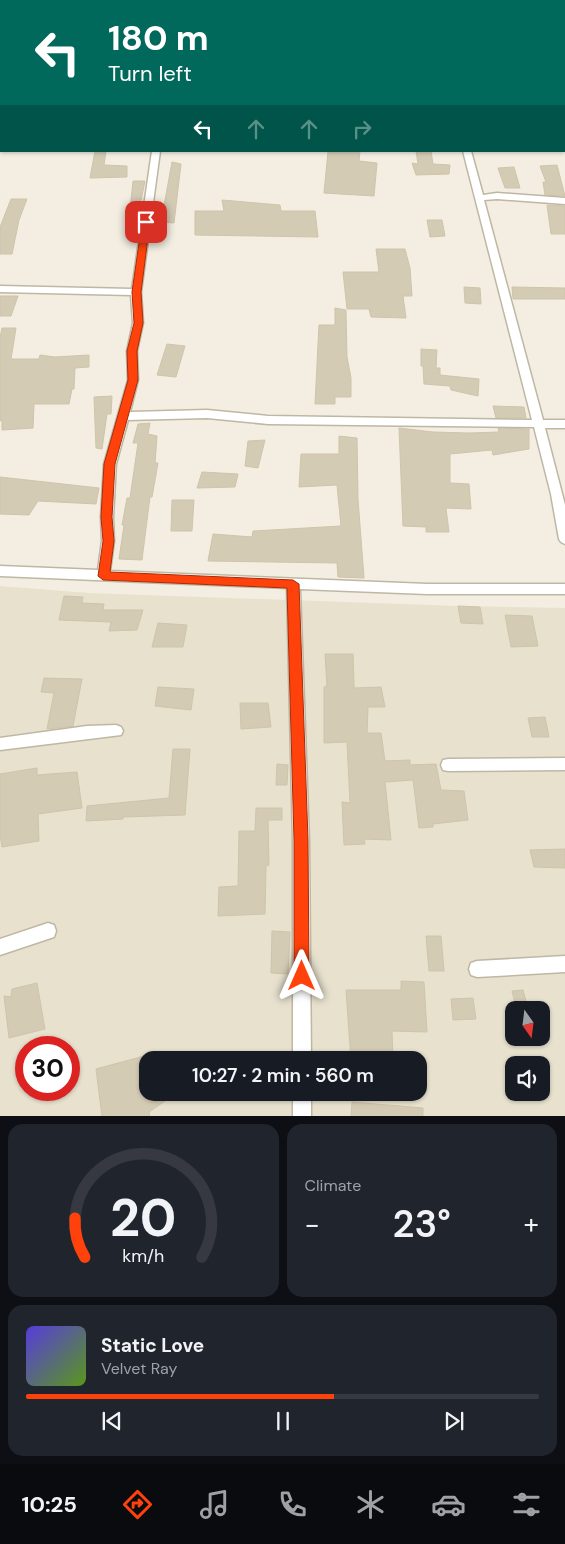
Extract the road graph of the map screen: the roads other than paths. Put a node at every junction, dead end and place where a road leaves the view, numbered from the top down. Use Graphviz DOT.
graph roads {
  1 [pos="156,152"];
  2 [pos="467,152"];
  3 [pos="478,198"];
  4 [pos="565,201"];
  5 [pos="0,289"];
  6 [pos="136,292"];
  7 [pos="122,416"];
  8 [pos="537,423"];
  9 [pos="565,424"];
  10 [pos="565,539"];
  11 [pos="0,571"];
  12 [pos="103,576"];
  13 [pos="293,584"];
  14 [pos="565,588"];
  15 [pos="116,731"];
  16 [pos="0,744"];
  17 [pos="565,764"];
  18 [pos="448,765"];
  19 [pos="48,931"];
  20 [pos="0,947"];
  21 [pos="565,964"];
  22 [pos="477,969"];
  23 [pos="302,1051"];
  24 [pos="302,1101"];
  25 [pos="302,1116"];
  1 -- 6 [label="street"];
  2 -- 3 [label="street"];
  3 -- 4 [label="street"];
  3 -- 8 [label="street"];
  5 -- 6 [label="street"];
  6 -- 7 [label="street"];
  7 -- 8 [label="street"];
  7 -- 12 [label="street"];
  8 -- 9 [label="street"];
  8 -- 10 [label="street"];
  11 -- 12 [label="street"];
  12 -- 13 [label="street"];
  13 -- 14 [label="street"];
  13 -- 23 [label="street"];
  15 -- 16 [label="street"];
  17 -- 18 [label="street"];
  19 -- 20 [label="street"];
  21 -- 22 [label="street"];
  24 -- 25 [label="street"];
}
